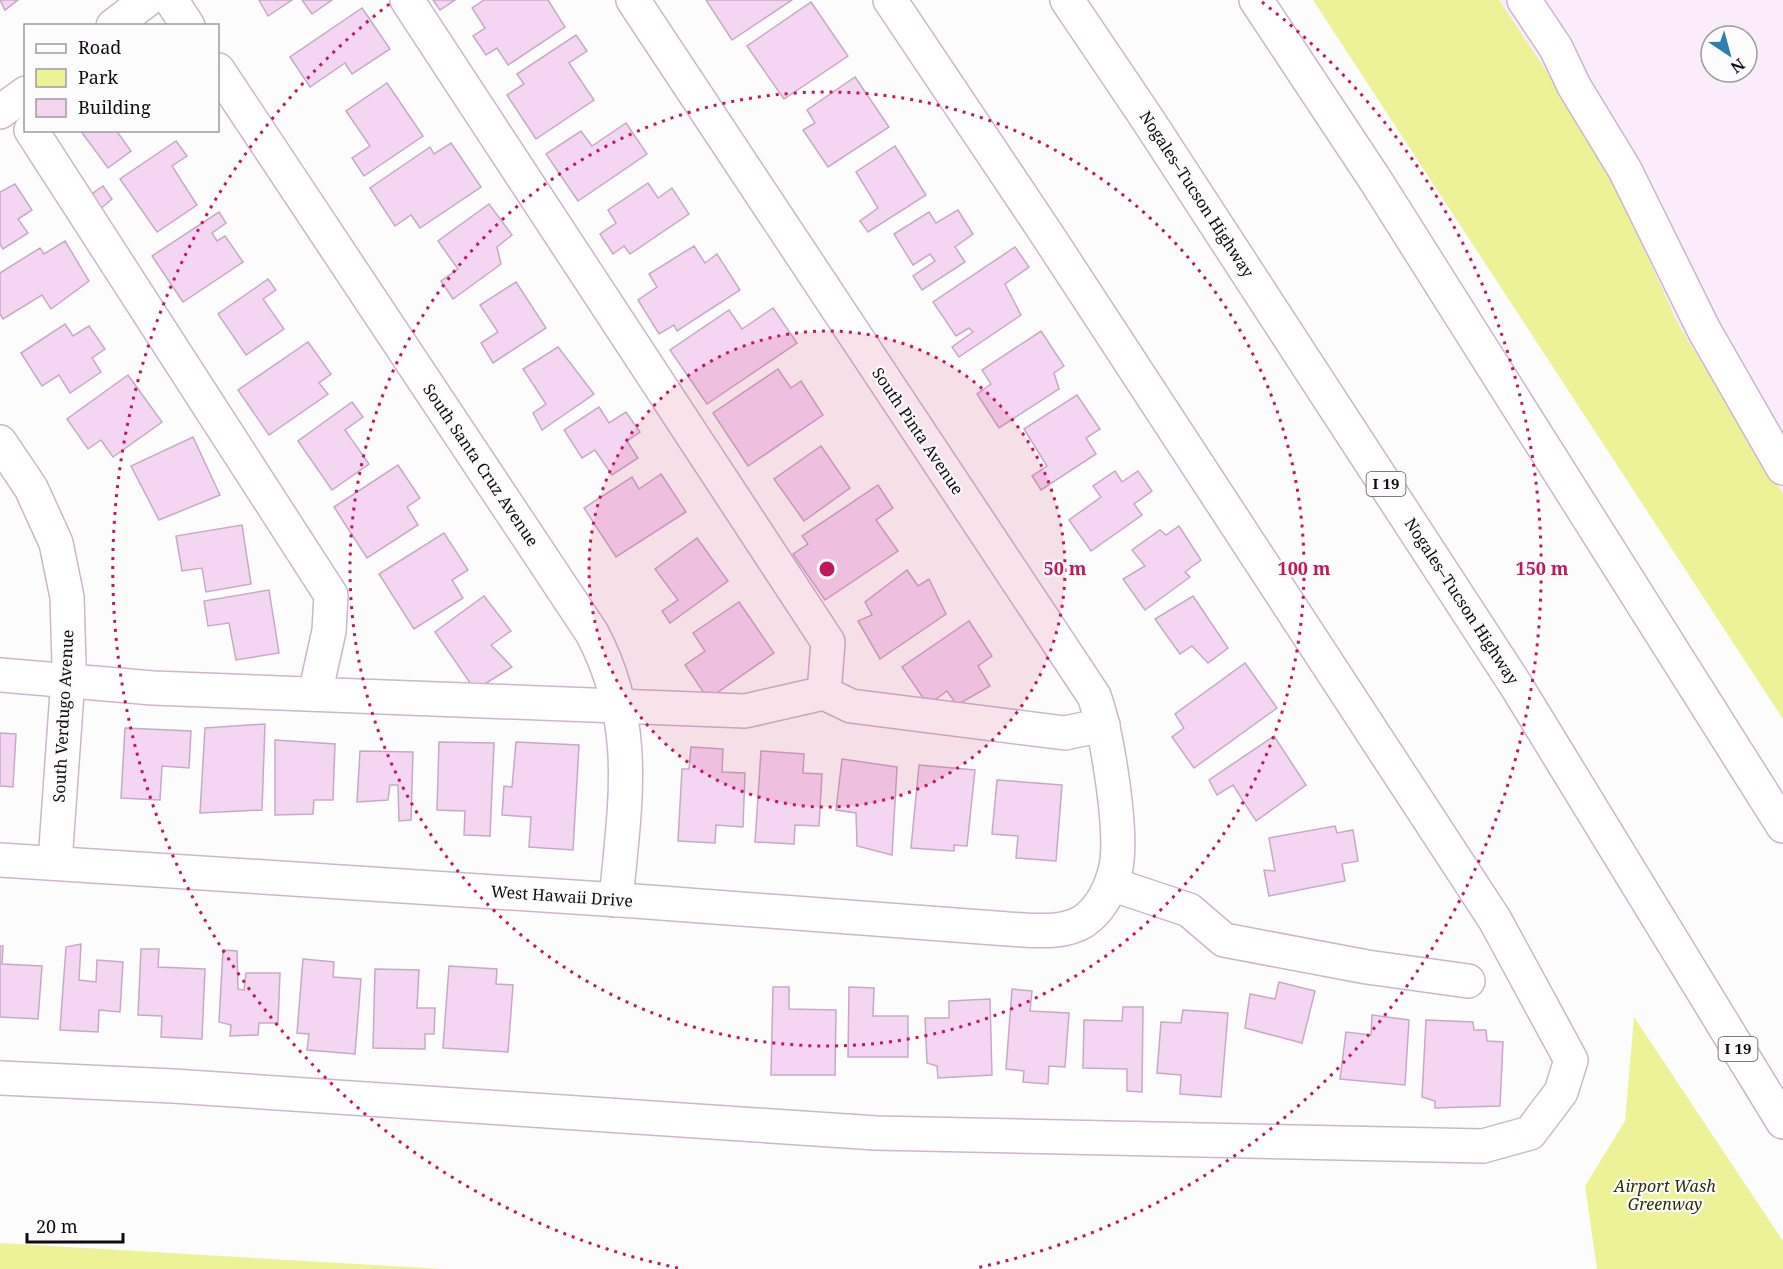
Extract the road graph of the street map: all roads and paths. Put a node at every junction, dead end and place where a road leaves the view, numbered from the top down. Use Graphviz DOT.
graph roads {
  1 [pos="147,0"];
  2 [pos="171,0"];
  3 [pos="407,0"];
  4 [pos="633,0"];
  5 [pos="890,0"];
  6 [pos="1067,0"];
  7 [pos="1256,0"];
  8 [pos="1524,0"];
  9 [pos="116,24"];
  10 [pos="187,24"];
  11 [pos="219,72"];
  12 [pos="32,132"];
  13 [pos="0,442"];
  14 [pos="1783,468"];
  15 [pos="0,675"];
  16 [pos="68,681"];
  17 [pos="824,693"];
  18 [pos="315,694"];
  19 [pos="620,706"];
  20 [pos="1103,725"];
  21 [pos="1783,826"];
  22 [pos="0,860"];
  23 [pos="55,862"];
  24 [pos="1110,888"];
  25 [pos="616,900"];
  26 [pos="1468,981"];
  27 [pos="0,1078"];
  28 [pos="1783,1122"];
  1 -- 9 [label="main road"];
  2 -- 10 [label="main road"];
  3 -- 17 [label="main road"];
  4 -- 20 [label="main road, South Pinta Avenue"];
  5 -- 27 [label="main road"];
  6 -- 28 [label="main road, Nogales–Tucson Highway / I 19"];
  7 -- 21 [label="main road"];
  8 -- 14 [label="main road"];
  11 -- 19 [label="main road, South Santa Cruz Avenue"];
  12 -- 18 [label="main road"];
  13 -- 16 [label="main road, South Verdugo Avenue"];
  15 -- 16 [label="main road"];
  16 -- 18 [label="main road"];
  16 -- 23 [label="main road, South Verdugo Avenue"];
  17 -- 19 [label="main road"];
  17 -- 20 [label="main road"];
  18 -- 19 [label="main road"];
  19 -- 25 [label="main road, South Santa Cruz Avenue"];
  20 -- 24 [label="main road, South Pinta Avenue"];
  22 -- 23 [label="main road, West Hawaii Drive"];
  23 -- 25 [label="main road, West Hawaii Drive"];
  24 -- 25 [label="main road, West Hawaii Drive"];
  24 -- 26 [label="main road"];
}
